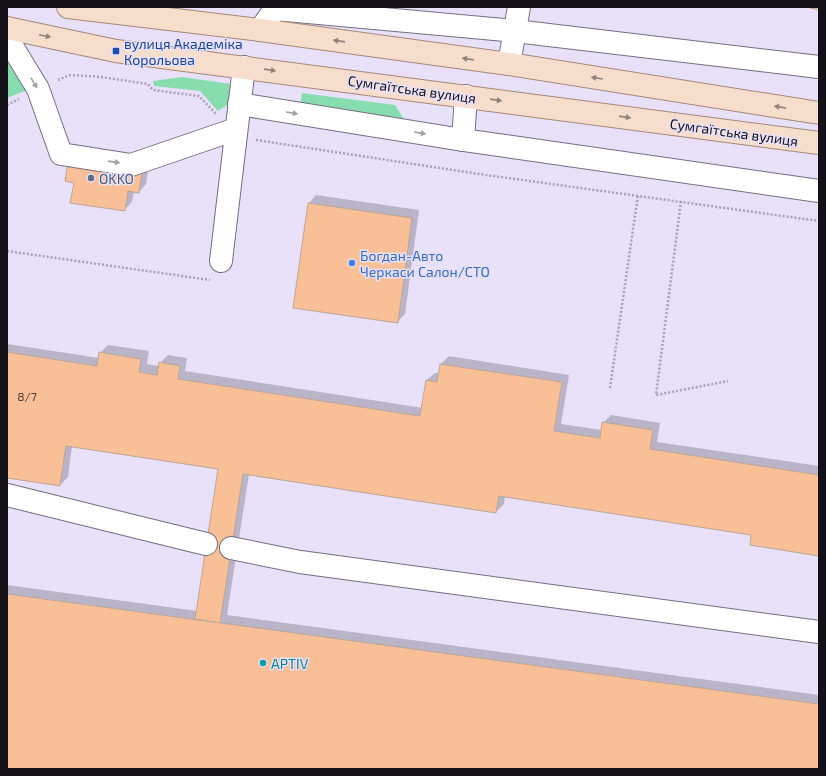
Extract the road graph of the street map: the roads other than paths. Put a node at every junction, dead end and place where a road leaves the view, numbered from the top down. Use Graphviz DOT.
graph roads {
  1 [pos="68,7"];
  2 [pos="519,7"];
  3 [pos="7,28"];
  4 [pos="260,30"];
  5 [pos="515,31"];
  6 [pos="7,38"];
  7 [pos="509,64"];
  8 [pos="244,67"];
  9 [pos="819,67"];
  10 [pos="466,96"];
  11 [pos="239,104"];
  12 [pos="819,113"];
  13 [pos="236,129"];
  14 [pos="463,140"];
  15 [pos="819,143"];
  16 [pos="819,191"];
  17 [pos="221,261"];
  18 [pos="7,495"];
  19 [pos="206,544"];
  20 [pos="231,548"];
  21 [pos="819,632"];
  1 -- 4 [label="main road"];
  2 -- 5 [label="lane"];
  3 -- 8 [label="main road, Сумгаїтська вулиця, one-way"];
  4 -- 5 [label="lane"];
  7 -- 4 [label="main road, one-way"];
  5 -- 7 [label="lane"];
  5 -- 9 [label="lane"];
  6 -- 13 [label="lane, one-way"];
  12 -- 7 [label="main road, one-way"];
  8 -- 10 [label="main road, Сумгаїтська вулиця, one-way"];
  8 -- 11 [label="lane"];
  10 -- 14 [label="lane"];
  10 -- 15 [label="main road, Сумгаїтська вулиця, one-way"];
  11 -- 13 [label="lane"];
  11 -- 14 [label="lane, one-way"];
  13 -- 17 [label="lane"];
  14 -- 16 [label="lane"];
  18 -- 19 [label="lane"];
  20 -- 21 [label="lane"];
}
